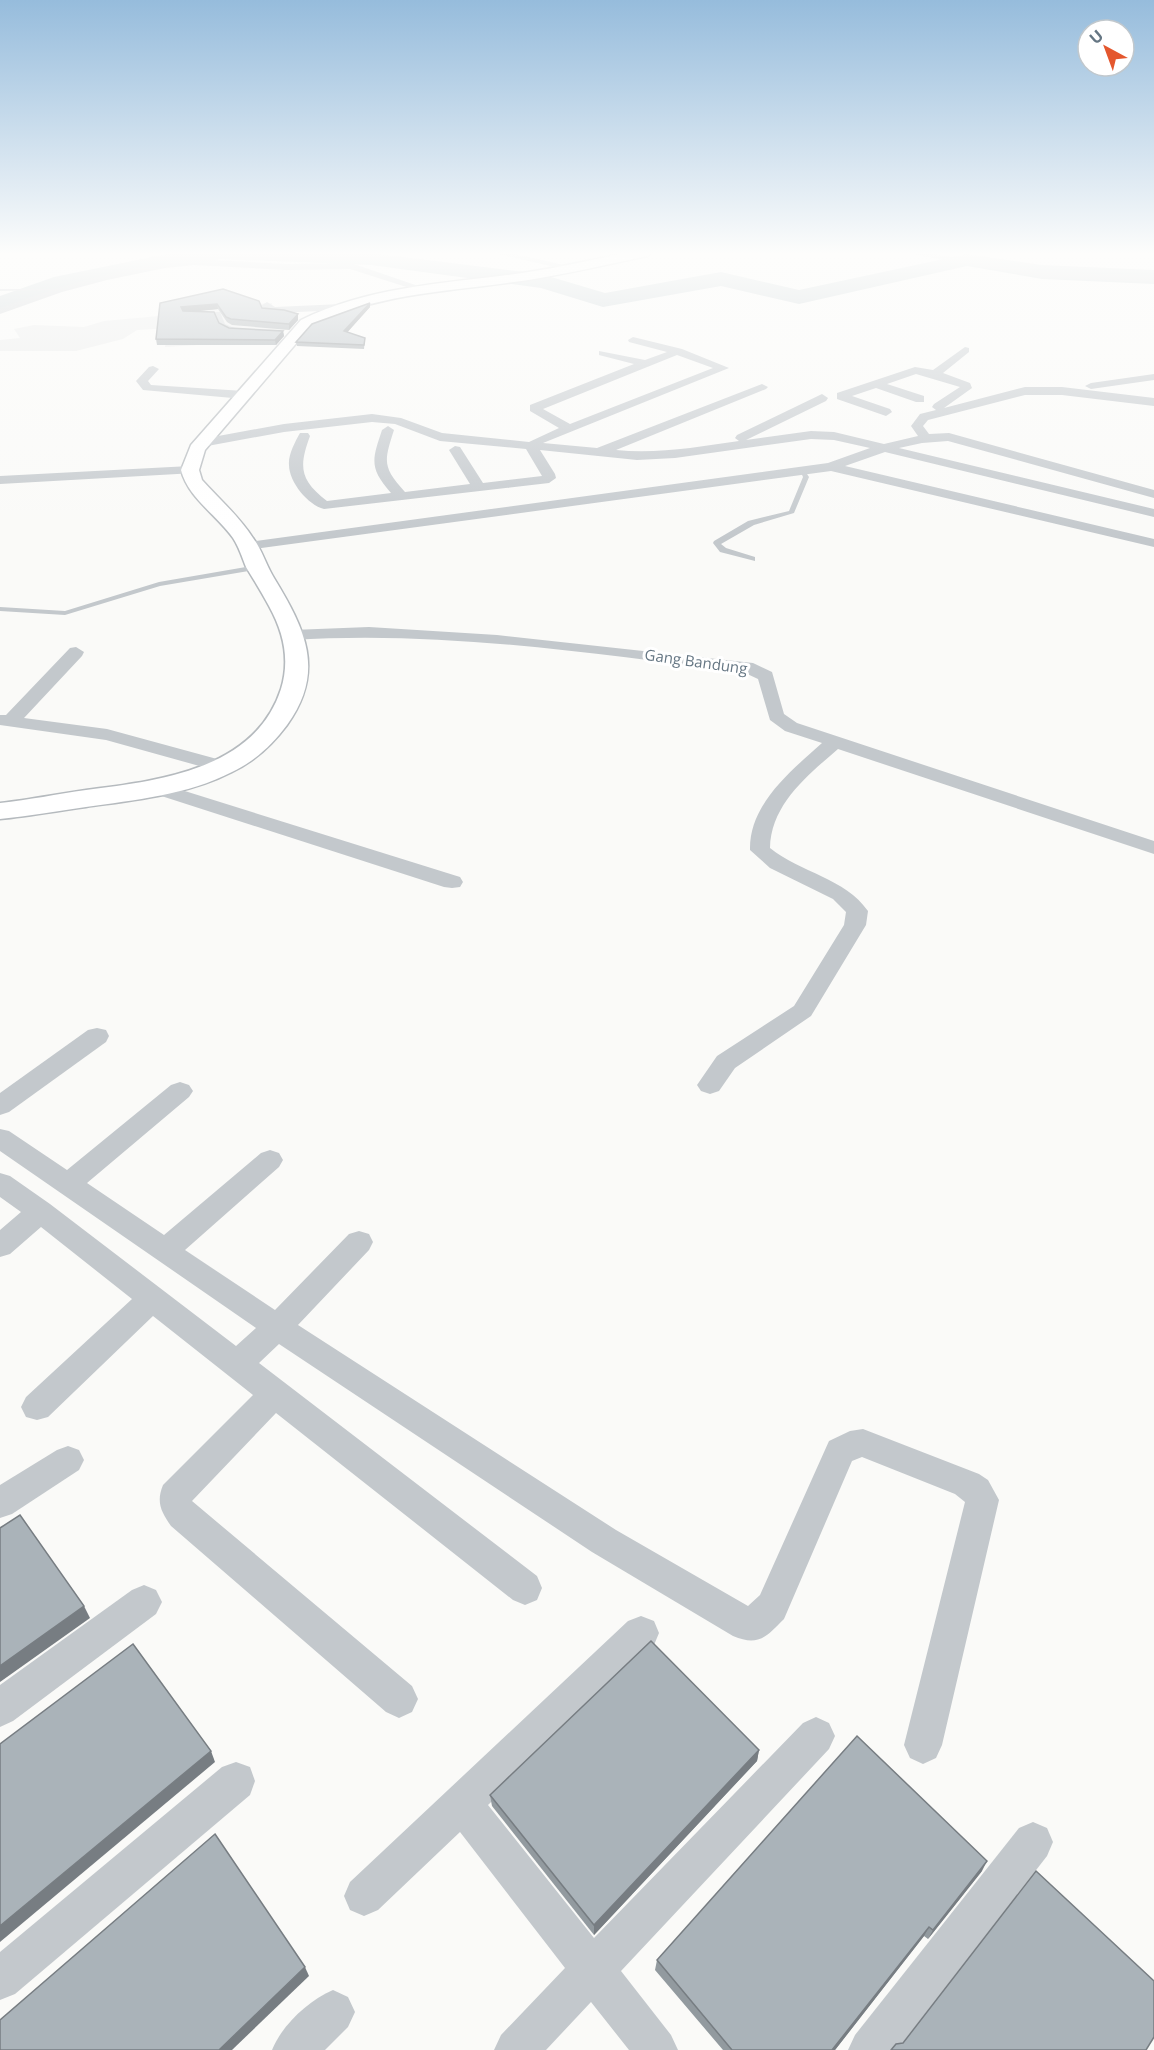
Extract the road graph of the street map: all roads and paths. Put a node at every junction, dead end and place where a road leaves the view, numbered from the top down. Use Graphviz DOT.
graph roads {
  1 [pos="281,348"];
  2 [pos="667,348"];
  3 [pos="965,350"];
  4 [pos="678,351"];
  5 [pos="603,353"];
  6 [pos="646,364"];
  7 [pos="153,369"];
  8 [pos="934,374"];
  9 [pos="1154,377"];
  10 [pos="877,384"];
  11 [pos="762,387"];
  12 [pos="1062,391"];
  13 [pos="244,395"];
  14 [pos="822,398"];
  15 [pos="920,399"];
  16 [pos="1154,402"];
  17 [pos="924,417"];
  18 [pos="912,424"];
  19 [pos="569,429"];
  20 [pos="388,430"];
  21 [pos="304,436"];
  22 [pos="834,436"];
  23 [pos="925,437"];
  24 [pos="202,443"];
  25 [pos="531,447"];
  26 [pos="724,447"];
  27 [pos="883,447"];
  28 [pos="455,450"];
  29 [pos="595,454"];
  30 [pos="845,461"];
  31 [pos="831,467"];
  32 [pos="190,470"];
  33 [pos="801,470"];
  34 [pos="0,480"];
  35 [pos="479,488"];
  36 [pos="1154,494"];
  37 [pos="402,497"];
  38 [pos="1154,513"];
  39 [pos="246,543"];
  40 [pos="1154,543"];
  41 [pos="752,559"];
  42 [pos="257,567"];
  43 [pos="0,609"];
  44 [pos="292,635"];
  45 [pos="76,652"];
  46 [pos="5,721"];
  47 [pos="834,742"];
  48 [pos="221,766"];
  49 [pos="156,788"];
  50 [pos="0,811"];
  51 [pos="1154,848"];
  52 [pos="452,882"];
  53 [pos="97,1036"];
  54 [pos="710,1084"];
  55 [pos="180,1091"];
  56 [pos="0,1106"];
  57 [pos="0,1138"];
  58 [pos="270,1160"];
  59 [pos="0,1183"];
  60 [pos="68,1184"];
  61 [pos="40,1211"];
  62 [pos="359,1242"];
  63 [pos="0,1245"];
  64 [pos="165,1251"];
  65 [pos="152,1299"];
  66 [pos="277,1327"];
  67 [pos="238,1364"];
  68 [pos="275,1393"];
  69 [pos="37,1407"];
  70 [pos="68,1460"];
  71 [pos="0,1503"];
  72 [pos="525,1588"];
  73 [pos="144,1602"];
  74 [pos="641,1633"];
  75 [pos="399,1699"];
  76 [pos="0,1708"];
  77 [pos="816,1736"];
  78 [pos="923,1745"];
  79 [pos="236,1781"];
  80 [pos="462,1803"];
  81 [pos="1033,1842"];
  82 [pos="364,1896"];
  83 [pos="593,1970"];
  84 [pos="0,1979"];
  85 [pos="333,2012"];
  86 [pos="294,2050"];
  87 [pos="516,2050"];
  88 [pos="656,2050"];
  89 [pos="870,2050"];
  1 -- 13 [label="main road"];
  2 -- 4 [label="street"];
  3 -- 8 [label="street"];
  4 -- 6 [label="street"];
  4 -- 19 [label="street"];
  5 -- 6 [label="street"];
  6 -- 19 [label="street"];
  7 -- 13 [label="street"];
  8 -- 10 [label="street"];
  8 -- 17 [label="street"];
  9 -- 12 [label="street"];
  10 -- 15 [label="street"];
  10 -- 22 [label="street"];
  11 -- 29 [label="street"];
  12 -- 16 [label="street"];
  12 -- 17 [label="street"];
  13 -- 24 [label="main road"];
  14 -- 26 [label="street"];
  17 -- 23 [label="street"];
  18 -- 27 [label="street"];
  19 -- 25 [label="street"];
  20 -- 37 [label="street"];
  21 -- 37 [label="street"];
  22 -- 26 [label="street"];
  22 -- 27 [label="street"];
  23 -- 27 [label="street"];
  23 -- 36 [label="street"];
  24 -- 25 [label="street"];
  24 -- 32 [label="main road"];
  25 -- 29 [label="street"];
  25 -- 35 [label="street"];
  26 -- 29 [label="street"];
  27 -- 30 [label="street"];
  27 -- 38 [label="street"];
  28 -- 35 [label="street"];
  30 -- 31 [label="street"];
  30 -- 39 [label="street"];
  31 -- 33 [label="street"];
  31 -- 40 [label="street"];
  32 -- 34 [label="street"];
  32 -- 39 [label="main road"];
  33 -- 39 [label="street"];
  33 -- 41 [label="lane"];
  35 -- 37 [label="street"];
  39 -- 42 [label="main road"];
  42 -- 43 [label="lane"];
  42 -- 44 [label="main road"];
  44 -- 47 [label="street, Gang Bandung"];
  44 -- 48 [label="main road"];
  45 -- 46 [label="street"];
  46 -- 48 [label="street"];
  47 -- 51 [label="street, Gang Bandung"];
  47 -- 54 [label="street"];
  48 -- 49 [label="main road"];
  49 -- 50 [label="main road"];
  49 -- 52 [label="street"];
  53 -- 56 [label="street"];
  55 -- 60 [label="street"];
  57 -- 60 [label="street"];
  58 -- 64 [label="street"];
  59 -- 61 [label="street"];
  60 -- 64 [label="street"];
  61 -- 63 [label="street"];
  61 -- 65 [label="street"];
  62 -- 66 [label="street"];
  64 -- 66 [label="street"];
  65 -- 67 [label="street"];
  65 -- 69 [label="street"];
  66 -- 67 [label="street"];
  66 -- 78 [label="street"];
  67 -- 68 [label="street"];
  68 -- 72 [label="street"];
  68 -- 75 [label="street"];
  70 -- 71 [label="street"];
  73 -- 76 [label="street"];
  74 -- 80 [label="street"];
  77 -- 83 [label="street"];
  79 -- 84 [label="street"];
  80 -- 82 [label="street"];
  80 -- 83 [label="street"];
  81 -- 89 [label="street"];
  83 -- 87 [label="street"];
  83 -- 88 [label="street"];
  85 -- 86 [label="street"];
}
